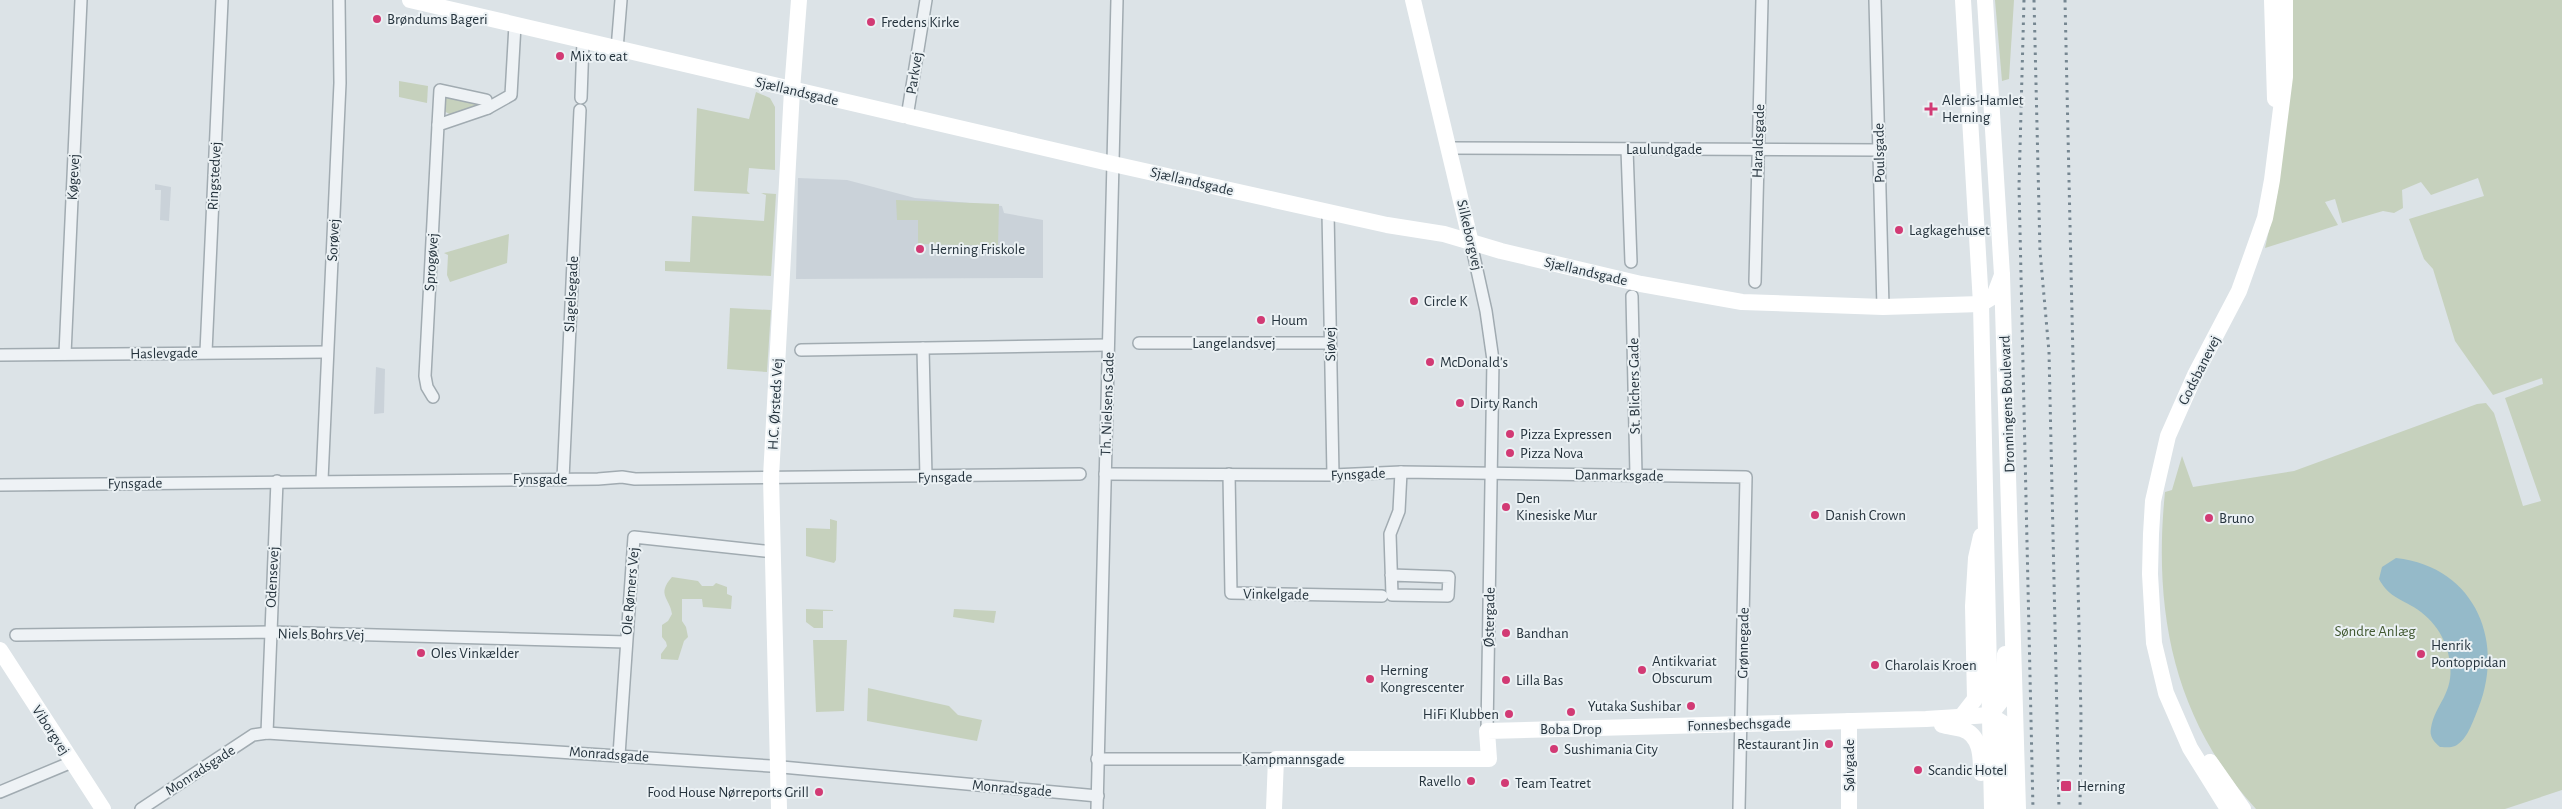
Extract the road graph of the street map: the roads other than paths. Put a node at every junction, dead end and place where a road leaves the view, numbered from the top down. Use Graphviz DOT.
graph roads {
  1 [pos="81,0"];
  2 [pos="222,0"];
  3 [pos="339,0"];
  4 [pos="410,0"];
  5 [pos="621,0"];
  6 [pos="799,0"];
  7 [pos="926,0"];
  8 [pos="1117,0"];
  9 [pos="1414,0"];
  10 [pos="1762,0"];
  11 [pos="1875,0"];
  12 [pos="1964,0"];
  13 [pos="1985,0"];
  14 [pos="2272,0"];
  15 [pos="2284,0"];
  16 [pos="448,5"];
  17 [pos="516,25"];
  18 [pos="583,41"];
  19 [pos="617,49"];
  20 [pos="792,90"];
  21 [pos="488,108"];
  22 [pos="907,117"];
  23 [pos="438,125"];
  24 [pos="2278,132"];
  25 [pos="1448,148"];
  26 [pos="1627,149"];
  27 [pos="1758,150"];
  28 [pos="1879,150"];
  29 [pos="1113,164"];
  30 [pos="1328,212"];
  31 [pos="1472,243"];
  32 [pos="1631,262"];
  33 [pos="2002,275"];
  34 [pos="1754,282"];
  35 [pos="1632,296"];
  36 [pos="1981,304"];
  37 [pos="1883,307"];
  38 [pos="1139,343"];
  39 [pos="1330,343"];
  40 [pos="1108,345"];
  41 [pos="922,348"];
  42 [pos="801,350"];
  43 [pos="206,352"];
  44 [pos="327,352"];
  45 [pos="65,354"];
  46 [pos="0,355"];
  47 [pos="433,397"];
  48 [pos="2008,418"];
  49 [pos="1400,472"];
  50 [pos="1080,474"];
  51 [pos="1105,474"];
  52 [pos="1229,474"];
  53 [pos="1492,474"];
  54 [pos="1636,475"];
  55 [pos="1333,476"];
  56 [pos="771,477"];
  57 [pos="926,477"];
  58 [pos="1746,477"];
  59 [pos="563,479"];
  60 [pos="322,480"];
  61 [pos="277,481"];
  62 [pos="0,485"];
  63 [pos="1986,514"];
  64 [pos="773,552"];
  65 [pos="1391,575"];
  66 [pos="1382,596"];
  67 [pos="2153,614"];
  68 [pos="2014,622"];
  69 [pos="270,632"];
  70 [pos="16,635"];
  71 [pos="626,642"];
  72 [pos="0,650"];
  73 [pos="1990,715"];
  74 [pos="1961,717"];
  75 [pos="1926,719"];
  76 [pos="1848,721"];
  77 [pos="1742,724"];
  78 [pos="1487,731"];
  79 [pos="267,733"];
  80 [pos="620,755"];
  81 [pos="1097,759"];
  82 [pos="1276,759"];
  83 [pos="1489,759"];
  84 [pos="72,762"];
  85 [pos="779,766"];
  86 [pos="0,792"];
  87 [pos="1098,796"];
  88 [pos="103,809"];
  89 [pos="141,809"];
  90 [pos="779,809"];
  91 [pos="1097,809"];
  92 [pos="1274,809"];
  93 [pos="1739,809"];
  94 [pos="1849,809"];
  95 [pos="1983,809"];
  96 [pos="1992,809"];
  97 [pos="2005,809"];
  98 [pos="2018,809"];
  99 [pos="2228,809"];
  100 [pos="2243,809"];
  1 -- 45 [label="street, Køgevej"];
  2 -- 43 [label="street, Ringstedvej"];
  3 -- 44 [label="street, Sorøvej"];
  4 -- 16 [label="street, Sjællandsgade"];
  5 -- 19 [label="street"];
  6 -- 20 [label="street, H.C. Ørsteds Vej"];
  7 -- 22 [label="street, Parkvej"];
  8 -- 29 [label="street, Th. Nielsens Gade"];
  9 -- 25 [label="street, Silkeborgvej"];
  10 -- 27 [label="street, Haraldsgade"];
  11 -- 28 [label="street, Poulsgade"];
  12 -- 36 [label="street, Dronningens Boulevard"];
  13 -- 33 [label="street, Dronningens Boulevard"];
  14 -- 24 [label="street, Godsbanevej"];
  15 -- 24 [label="street, Godsbanevej"];
  16 -- 17 [label="street, Sjællandsgade"];
  17 -- 18 [label="street, Sjællandsgade"];
  17 -- 21 [label="street"];
  18 -- 19 [label="street, Sjællandsgade"];
  18 -- 59 [label="street, Slagelsegade"];
  19 -- 20 [label="street, Sjællandsgade"];
  20 -- 22 [label="street, Sjællandsgade"];
  20 -- 56 [label="street, H.C. Ørsteds Vej"];
  21 -- 23 [label="street"];
  21 -- 23 [label="street, Sprogøvej"];
  22 -- 29 [label="street, Sjællandsgade"];
  23 -- 47 [label="street, Sprogøvej"];
  24 -- 67 [label="street, Godsbanevej"];
  25 -- 26 [label="street, Laulundgade"];
  25 -- 31 [label="street, Silkeborgvej"];
  26 -- 27 [label="street, Laulundgade"];
  26 -- 32 [label="street"];
  27 -- 28 [label="street, Laulundgade"];
  27 -- 34 [label="street, Haraldsgade"];
  28 -- 37 [label="street, Poulsgade"];
  29 -- 30 [label="street, Sjællandsgade"];
  29 -- 40 [label="street, Th. Nielsens Gade"];
  30 -- 31 [label="street, Sjællandsgade"];
  30 -- 39 [label="street, Siøvej"];
  31 -- 37 [label="street, Sjællandsgade"];
  31 -- 53 [label="street, Silkeborgvej"];
  33 -- 36 [label="street"];
  33 -- 48 [label="street, Dronningens Boulevard"];
  35 -- 54 [label="street, St. Blichers Gade"];
  36 -- 37 [label="street, Sjællandsgade"];
  36 -- 48 [label="street"];
  36 -- 63 [label="street, Dronningens Boulevard"];
  38 -- 39 [label="street, Langelandsvej"];
  39 -- 55 [label="street, Siøvej"];
  40 -- 41 [label="street"];
  40 -- 51 [label="street, Th. Nielsens Gade"];
  41 -- 42 [label="street"];
  41 -- 57 [label="street"];
  43 -- 44 [label="street, Haslevgade"];
  43 -- 45 [label="street, Haslevgade"];
  44 -- 60 [label="street, Sorøvej"];
  45 -- 46 [label="street, Haslevgade"];
  48 -- 68 [label="street, Dronningens Boulevard"];
  49 -- 53 [label="street, Fynsgade"];
  49 -- 55 [label="street, Fynsgade"];
  49 -- 65 [label="street"];
  50 -- 57 [label="street, Fynsgade"];
  51 -- 52 [label="street, Fynsgade"];
  51 -- 81 [label="street, Th. Nielsens Gade"];
  52 -- 55 [label="street, Fynsgade"];
  52 -- 66 [label="street, Vinkelgade"];
  53 -- 54 [label="street, Danmarksgade"];
  53 -- 78 [label="street, Østergade"];
  54 -- 58 [label="street, Danmarksgade"];
  56 -- 57 [label="street, Fynsgade"];
  56 -- 59 [label="street, Fynsgade"];
  56 -- 64 [label="street, H.C. Ørsteds Vej"];
  58 -- 77 [label="street, Grønnegade"];
  59 -- 60 [label="street, Fynsgade"];
  60 -- 61 [label="street, Fynsgade"];
  61 -- 62 [label="street, Fynsgade"];
  61 -- 69 [label="street, Odensevej"];
  63 -- 73 [label="street, Dronningens Boulevard"];
  63 -- 74 [label="street"];
  64 -- 71 [label="street, Ole Rømers Vej"];
  64 -- 85 [label="street, H.C. Ørsteds Vej"];
  65 -- 65 [label="street"];
  67 -- 99 [label="street, Godsbanevej"];
  67 -- 100 [label="street, Godsbanevej"];
  68 -- 73 [label="street"];
  68 -- 98 [label="street, Dronningens Boulevard"];
  69 -- 70 [label="street, Niels Bohrs Vej"];
  69 -- 71 [label="street, Niels Bohrs Vej"];
  69 -- 79 [label="street, Odensevej"];
  71 -- 80 [label="street, Ole Rømers Vej"];
  72 -- 84 [label="street, Viborgvej"];
  73 -- 74 [label="street, Fonnesbechsgade"];
  73 -- 96 [label="street, Dronningens Boulevard"];
  73 -- 97 [label="street"];
  74 -- 75 [label="street, Fonnesbechsgade"];
  75 -- 76 [label="street, Fonnesbechsgade"];
  75 -- 95 [label="street"];
  76 -- 77 [label="street, Fonnesbechsgade"];
  76 -- 94 [label="street, Sølvgade"];
  77 -- 78 [label="street, Fonnesbechsgade"];
  77 -- 93 [label="street, Grønnegade"];
  78 -- 83 [label="street, Østergade"];
  79 -- 80 [label="street, Monradsgade"];
  79 -- 89 [label="street, Monradsgade"];
  80 -- 85 [label="street, Monradsgade"];
  81 -- 82 [label="street, Kampmannsgade"];
  81 -- 87 [label="street, Th. Nielsens Gade"];
  82 -- 83 [label="street, Kampmannsgade"];
  82 -- 92 [label="street"];
  84 -- 86 [label="street"];
  84 -- 88 [label="street, Viborgvej"];
  85 -- 87 [label="street, Monradsgade"];
  85 -- 90 [label="street, H.C. Ørsteds Vej"];
  87 -- 91 [label="street, Th. Nielsens Gade"];
}
